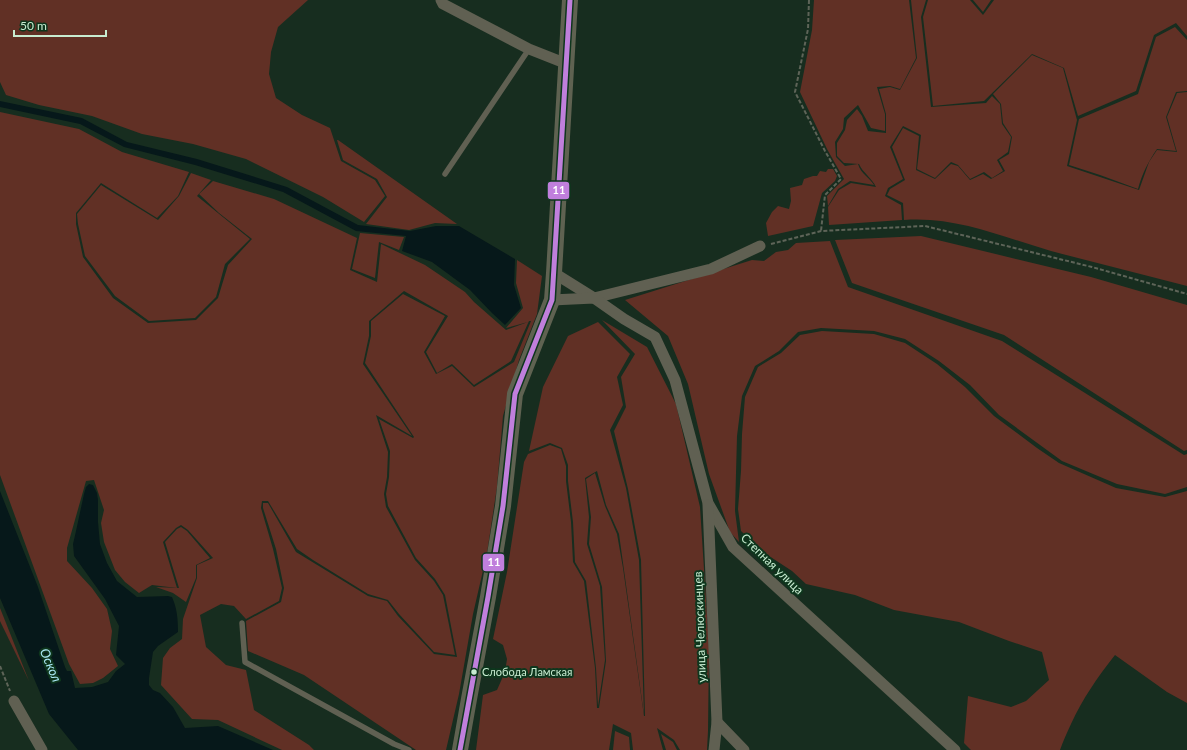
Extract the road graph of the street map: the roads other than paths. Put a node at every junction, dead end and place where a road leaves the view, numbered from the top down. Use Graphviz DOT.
graph roads {
  1 [pos="441,0"];
  2 [pos="570,0"];
  3 [pos="529,49"];
  4 [pos="567,64"];
  5 [pos="446,174"];
  6 [pos="760,246"];
  7 [pos="554,273"];
  8 [pos="594,298"];
  9 [pos="552,300"];
  10 [pos="708,503"];
  11 [pos="242,623"];
  12 [pos="14,701"];
  13 [pos="717,722"];
  14 [pos="42,750"];
  15 [pos="409,750"];
  16 [pos="460,750"];
  17 [pos="714,750"];
  18 [pos="744,750"];
  19 [pos="955,750"];
  1 -- 3 [label="street"];
  2 -- 4 [label="main road"];
  3 -- 4 [label="street"];
  3 -- 5 [label="lane"];
  4 -- 7 [label="main road"];
  6 -- 8 [label="street"];
  7 -- 8 [label="street, Степная улица"];
  7 -- 9 [label="main road"];
  8 -- 9 [label="street"];
  8 -- 10 [label="street, Степная улица"];
  9 -- 16 [label="main road"];
  10 -- 13 [label="street, улица Челюскинцев"];
  10 -- 19 [label="street, Степная улица"];
  11 -- 15 [label="lane"];
  12 -- 14 [label="street"];
  13 -- 17 [label="street, улица Челюскинцев"];
  13 -- 18 [label="street"];
}
